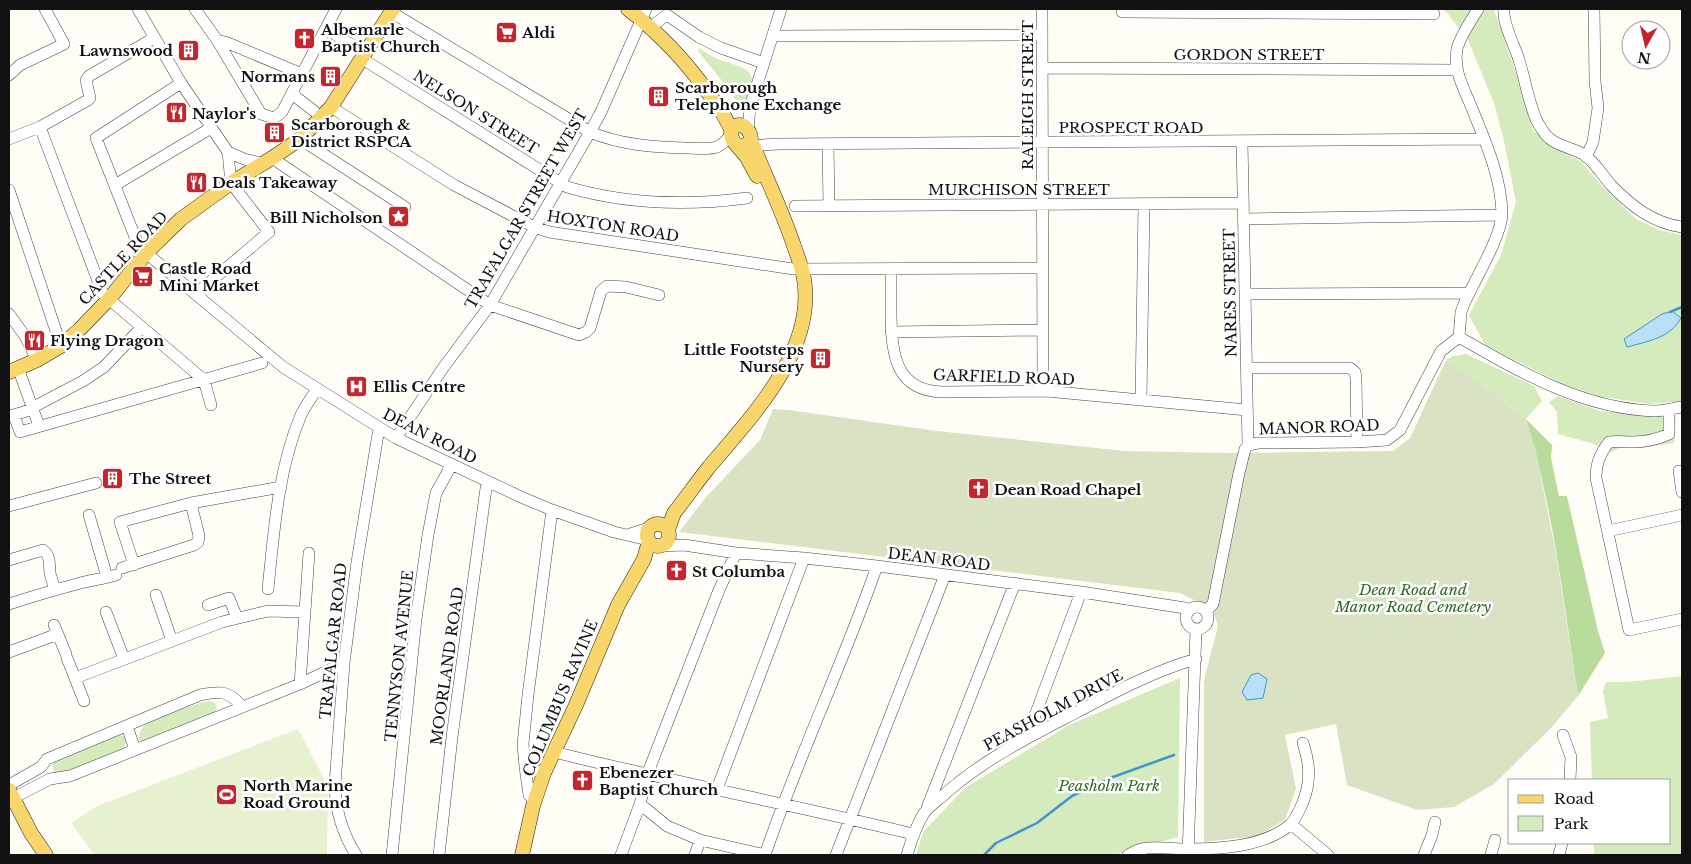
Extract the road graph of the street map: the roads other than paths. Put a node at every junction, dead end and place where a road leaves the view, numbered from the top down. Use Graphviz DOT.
graph roads {
  1 [pos="45,9"];
  2 [pos="140,9"];
  3 [pos="195,9"];
  4 [pos="336,9"];
  5 [pos="628,9"];
  6 [pos="781,9"];
  7 [pos="1042,9"];
  8 [pos="1478,9"];
  9 [pos="1504,9"];
  10 [pos="1594,9"];
  11 [pos="392,10"];
  12 [pos="1149,10"];
  13 [pos="1309,11"];
  14 [pos="642,12"];
  15 [pos="1122,12"];
  16 [pos="1434,14"];
  17 [pos="656,23"];
  18 [pos="327,28"];
  19 [pos="773,36"];
  20 [pos="1042,36"];
  21 [pos="154,38"];
  22 [pos="217,40"];
  23 [pos="363,55"];
  24 [pos="764,63"];
  25 [pos="1042,68"];
  26 [pos="1456,70"];
  27 [pos="302,74"];
  28 [pos="9,75"];
  29 [pos="181,83"];
  30 [pos="292,94"];
  31 [pos="331,107"];
  32 [pos="314,111"];
  33 [pos="40,126"];
  34 [pos="211,128"];
  35 [pos="590,132"];
  36 [pos="742,133"];
  37 [pos="300,138"];
  38 [pos="9,139"];
  39 [pos="1484,139"];
  40 [pos="1242,141"];
  41 [pos="1042,142"];
  42 [pos="779,144"];
  43 [pos="828,144"];
  44 [pos="228,152"];
  45 [pos="1586,157"];
  46 [pos="267,161"];
  47 [pos="761,167"];
  48 [pos="231,183"];
  49 [pos="561,183"];
  50 [pos="115,185"];
  51 [pos="9,190"];
  52 [pos="746,198"];
  53 [pos="1243,203"];
  54 [pos="1042,204"];
  55 [pos="1144,204"];
  56 [pos="795,206"];
  57 [pos="829,206"];
  58 [pos="405,207"];
  59 [pos="1502,215"];
  60 [pos="1244,219"];
  61 [pos="534,227"];
  62 [pos="1682,227"];
  63 [pos="147,252"];
  64 [pos="1042,268"];
  65 [pos="891,269"];
  66 [pos="798,270"];
  67 [pos="197,293"];
  68 [pos="1469,293"];
  69 [pos="1246,294"];
  70 [pos="659,296"];
  71 [pos="108,299"];
  72 [pos="490,305"];
  73 [pos="9,314"];
  74 [pos="142,327"];
  75 [pos="1042,330"];
  76 [pos="892,332"];
  77 [pos="1458,338"];
  78 [pos="61,346"];
  79 [pos="37,360"];
  80 [pos="262,363"];
  81 [pos="1246,368"];
  82 [pos="14,370"];
  83 [pos="204,380"];
  84 [pos="318,389"];
  85 [pos="1043,391"];
  86 [pos="1141,400"];
  87 [pos="211,405"];
  88 [pos="32,406"];
  89 [pos="1682,407"];
  90 [pos="1669,409"];
  91 [pos="1247,410"];
  92 [pos="12,416"];
  93 [pos="39,426"];
  94 [pos="379,428"];
  95 [pos="396,438"];
  96 [pos="1357,442"];
  97 [pos="1248,445"];
  98 [pos="452,464"];
  99 [pos="1679,471"];
  100 [pos="487,481"];
  101 [pos="90,487"];
  102 [pos="281,487"];
  103 [pos="1682,492"];
  104 [pos="191,503"];
  105 [pos="9,506"];
  106 [pos="552,510"];
  107 [pos="674,513"];
  108 [pos="1682,515"];
  109 [pos="93,519"];
  110 [pos="669,531"];
  111 [pos="1608,531"];
  112 [pos="654,537"];
  113 [pos="684,545"];
  114 [pos="310,553"];
  115 [pos="736,553"];
  116 [pos="804,558"];
  117 [pos="9,560"];
  118 [pos="134,565"];
  119 [pos="877,566"];
  120 [pos="115,573"];
  121 [pos="945,575"];
  122 [pos="1016,583"];
  123 [pos="271,584"];
  124 [pos="55,590"];
  125 [pos="1081,592"];
  126 [pos="156,595"];
  127 [pos="9,604"];
  128 [pos="208,605"];
  129 [pos="1189,610"];
  130 [pos="1206,611"];
  131 [pos="106,612"];
  132 [pos="305,612"];
  133 [pos="237,618"];
  134 [pos="1682,619"];
  135 [pos="1196,630"];
  136 [pos="172,641"];
  137 [pos="9,652"];
  138 [pos="124,658"];
  139 [pos="1196,659"];
  140 [pos="344,664"];
  141 [pos="75,678"];
  142 [pos="300,684"];
  143 [pos="84,701"];
  144 [pos="242,706"];
  145 [pos="127,726"];
  146 [pos="1563,735"];
  147 [pos="1028,737"];
  148 [pos="1303,743"];
  149 [pos="136,750"];
  150 [pos="554,752"];
  151 [pos="525,767"];
  152 [pos="544,773"];
  153 [pos="647,775"];
  154 [pos="1570,779"];
  155 [pos="717,789"];
  156 [pos="10,791"];
  157 [pos="534,801"];
  158 [pos="640,804"];
  159 [pos="784,804"];
  160 [pos="925,812"];
  161 [pos="850,818"];
  162 [pos="1435,822"];
  163 [pos="1291,824"];
  164 [pos="913,834"];
  165 [pos="700,840"];
  166 [pos="1495,840"];
  167 [pos="1188,852"];
  168 [pos="46,855"];
  169 [pos="356,855"];
  170 [pos="392,855"];
  171 [pos="439,855"];
  172 [pos="522,855"];
  173 [pos="621,855"];
  174 [pos="695,855"];
  175 [pos="766,855"];
  176 [pos="836,855"];
  177 [pos="907,855"];
  178 [pos="1128,855"];
  179 [pos="1328,855"];
  180 [pos="1424,855"];
  181 [pos="1491,855"];
  1 -- 28 [label="street"];
  2 -- 21 [label="street"];
  3 -- 22 [label="street"];
  4 -- 18 [label="street"];
  5 -- 14 [label="main road"];
  6 -- 19 [label="street"];
  7 -- 20 [label="street, RALEIGH STREET"];
  8 -- 26 [label="street"];
  9 -- 45 [label="street"];
  10 -- 45 [label="street"];
  11 -- 23 [label="main road, CASTLE ROAD"];
  11 -- 35 [label="street"];
  12 -- 13 [label="street"];
  12 -- 15 [label="street"];
  13 -- 16 [label="street"];
  14 -- 17 [label="main road"];
  14 -- 35 [label="street, TRAFALGAR STREET WEST"];
  14 -- 36 [label="main road"];
  17 -- 24 [label="street"];
  17 -- 36 [label="main road"];
  18 -- 23 [label="street, NELSON STREET"];
  18 -- 27 [label="street"];
  19 -- 20 [label="street"];
  19 -- 24 [label="street"];
  20 -- 25 [label="street, RALEIGH STREET"];
  21 -- 29 [label="street"];
  21 -- 33 [label="street"];
  22 -- 27 [label="street"];
  22 -- 30 [label="street"];
  23 -- 31 [label="main road, CASTLE ROAD"];
  23 -- 49 [label="street, NELSON STREET"];
  24 -- 36 [label="street"];
  25 -- 26 [label="street, GORDON STREET"];
  25 -- 41 [label="street, RALEIGH STREET"];
  26 -- 39 [label="street"];
  27 -- 30 [label="street"];
  29 -- 34 [label="street"];
  29 -- 50 [label="street, DEAN ROAD"];
  30 -- 32 [label="street"];
  31 -- 37 [label="main road, CASTLE ROAD"];
  31 -- 61 [label="street, HOXTON ROAD"];
  33 -- 38 [label="street"];
  33 -- 71 [label="street"];
  34 -- 44 [label="street"];
  34 -- 50 [label="street"];
  35 -- 36 [label="street"];
  35 -- 49 [label="street, TRAFALGAR STREET WEST"];
  36 -- 42 [label="street, PROSPECT ROAD"];
  36 -- 47 [label="main road"];
  36 -- 66 [label="main road"];
  37 -- 46 [label="main road, CASTLE ROAD"];
  37 -- 58 [label="street"];
  39 -- 40 [label="street, PROSPECT ROAD"];
  39 -- 59 [label="street"];
  40 -- 41 [label="street, PROSPECT ROAD"];
  40 -- 53 [label="street, NARES STREET"];
  41 -- 43 [label="street, PROSPECT ROAD"];
  41 -- 54 [label="street, RALEIGH STREET"];
  42 -- 43 [label="street, PROSPECT ROAD"];
  42 -- 47 [label="street"];
  43 -- 57 [label="street"];
  44 -- 46 [label="street"];
  44 -- 48 [label="street"];
  45 -- 62 [label="street"];
  46 -- 48 [label="main road, CASTLE ROAD"];
  46 -- 72 [label="street"];
  47 -- 66 [label="main road"];
  48 -- 63 [label="main road, CASTLE ROAD"];
  48 -- 67 [label="street"];
  49 -- 52 [label="street, NELSON STREET"];
  49 -- 61 [label="street, TRAFALGAR STREET WEST"];
  50 -- 63 [label="street, DEAN ROAD"];
  51 -- 78 [label="street"];
  53 -- 55 [label="street, MURCHISON STREET"];
  53 -- 60 [label="street, NARES STREET"];
  54 -- 55 [label="street, MURCHISON STREET"];
  54 -- 57 [label="street, MURCHISON STREET"];
  54 -- 64 [label="street, RALEIGH STREET"];
  55 -- 86 [label="street"];
  56 -- 57 [label="street, MURCHISON STREET"];
  59 -- 60 [label="street"];
  59 -- 68 [label="street"];
  60 -- 69 [label="street, NARES STREET"];
  61 -- 66 [label="street, HOXTON ROAD"];
  61 -- 72 [label="street, TRAFALGAR STREET WEST"];
  63 -- 67 [label="street, DEAN ROAD"];
  63 -- 71 [label="main road, CASTLE ROAD"];
  64 -- 65 [label="street, HOXTON ROAD"];
  64 -- 75 [label="street, RALEIGH STREET"];
  65 -- 66 [label="street, HOXTON ROAD"];
  65 -- 76 [label="street, GARFIELD ROAD"];
  66 -- 107 [label="main road"];
  67 -- 84 [label="street, DEAN ROAD"];
  68 -- 69 [label="street"];
  68 -- 77 [label="street"];
  69 -- 81 [label="street, NARES STREET"];
  70 -- 72 [label="street"];
  71 -- 74 [label="street"];
  71 -- 78 [label="main road, CASTLE ROAD"];
  72 -- 95 [label="street, TRAFALGAR STREET WEST"];
  73 -- 79 [label="street"];
  74 -- 83 [label="street"];
  74 -- 88 [label="street"];
  75 -- 76 [label="street"];
  75 -- 85 [label="street, RALEIGH STREET"];
  76 -- 85 [label="street, GARFIELD ROAD"];
  77 -- 90 [label="street"];
  77 -- 96 [label="street, MANOR ROAD"];
  78 -- 79 [label="main road, CASTLE ROAD"];
  79 -- 82 [label="main road, CASTLE ROAD"];
  80 -- 83 [label="street"];
  81 -- 91 [label="street, NARES STREET"];
  81 -- 96 [label="street"];
  82 -- 88 [label="street"];
  83 -- 87 [label="street"];
  83 -- 93 [label="street"];
  84 -- 94 [label="street, DEAN ROAD"];
  84 -- 102 [label="street"];
  85 -- 86 [label="street, GARFIELD ROAD"];
  86 -- 91 [label="street, GARFIELD ROAD"];
  88 -- 92 [label="street"];
  88 -- 93 [label="street"];
  89 -- 90 [label="street"];
  90 -- 111 [label="street"];
  91 -- 97 [label="street, NARES STREET"];
  92 -- 93 [label="street"];
  94 -- 95 [label="street, DEAN ROAD"];
  94 -- 140 [label="street, TRAFALGAR ROAD"];
  95 -- 98 [label="street, DEAN ROAD"];
  96 -- 97 [label="street, MANOR ROAD"];
  97 -- 130 [label="street, MANOR ROAD"];
  98 -- 100 [label="street, DEAN ROAD"];
  98 -- 170 [label="street, TENNYSON AVENUE"];
  99 -- 103 [label="street"];
  100 -- 106 [label="street, DEAN ROAD"];
  100 -- 171 [label="street, MOORLAND ROAD"];
  101 -- 105 [label="street"];
  102 -- 104 [label="street"];
  102 -- 123 [label="street"];
  104 -- 118 [label="street"];
  104 -- 118 [label="street"];
  106 -- 112 [label="street, DEAN ROAD"];
  106 -- 151 [label="street"];
  107 -- 110 [label="main road"];
  107 -- 112 [label="main road, COLUMBUS RAVINE"];
  108 -- 111 [label="street"];
  109 -- 120 [label="street"];
  110 -- 112 [label="main road"];
  110 -- 113 [label="street"];
  111 -- 134 [label="street"];
  112 -- 113 [label="street, DEAN ROAD"];
  112 -- 150 [label="main road, COLUMBUS RAVINE"];
  113 -- 115 [label="street, DEAN ROAD"];
  114 -- 132 [label="street"];
  115 -- 116 [label="street, DEAN ROAD"];
  115 -- 153 [label="street"];
  116 -- 119 [label="street, DEAN ROAD"];
  116 -- 155 [label="street"];
  117 -- 124 [label="street"];
  118 -- 120 [label="street"];
  119 -- 121 [label="street, DEAN ROAD"];
  119 -- 159 [label="street"];
  120 -- 124 [label="street"];
  121 -- 122 [label="street, DEAN ROAD"];
  121 -- 161 [label="street"];
  122 -- 125 [label="street, DEAN ROAD"];
  122 -- 160 [label="street"];
  124 -- 127 [label="street"];
  125 -- 129 [label="street, DEAN ROAD"];
  125 -- 147 [label="street"];
  126 -- 136 [label="street"];
  128 -- 133 [label="street"];
  129 -- 130 [label="street"];
  129 -- 135 [label="street"];
  130 -- 135 [label="street, MANOR ROAD"];
  131 -- 138 [label="street"];
  132 -- 133 [label="street"];
  132 -- 142 [label="street"];
  133 -- 136 [label="street"];
  135 -- 139 [label="street"];
  136 -- 138 [label="street"];
  137 -- 141 [label="street"];
  138 -- 141 [label="street"];
  139 -- 147 [label="street, PEASHOLM DRIVE"];
  139 -- 167 [label="street"];
  140 -- 142 [label="street"];
  140 -- 169 [label="street, TRAFALGAR ROAD"];
  141 -- 143 [label="street"];
  142 -- 144 [label="street"];
  144 -- 145 [label="street"];
  144 -- 149 [label="street"];
  145 -- 149 [label="street"];
  145 -- 156 [label="street"];
  146 -- 154 [label="street"];
  147 -- 160 [label="street, PEASHOLM DRIVE"];
  148 -- 163 [label="street"];
  149 -- 156 [label="street"];
  150 -- 152 [label="main road, COLUMBUS RAVINE"];
  150 -- 153 [label="street"];
  151 -- 152 [label="street"];
  151 -- 157 [label="street"];
  152 -- 157 [label="main road, COLUMBUS RAVINE"];
  153 -- 155 [label="street"];
  153 -- 158 [label="street"];
  155 -- 159 [label="street"];
  156 -- 168 [label="main road"];
  157 -- 172 [label="main road, COLUMBUS RAVINE"];
  158 -- 165 [label="street"];
  158 -- 173 [label="street"];
  159 -- 161 [label="street"];
  159 -- 175 [label="street"];
  160 -- 164 [label="street, PEASHOLM DRIVE"];
  161 -- 164 [label="street"];
  161 -- 176 [label="street"];
  162 -- 180 [label="street"];
  163 -- 167 [label="street"];
  163 -- 179 [label="street"];
  164 -- 177 [label="street, PEASHOLM DRIVE"];
  165 -- 174 [label="street"];
  165 -- 175 [label="street"];
  166 -- 181 [label="street"];
  167 -- 178 [label="street"];
}
